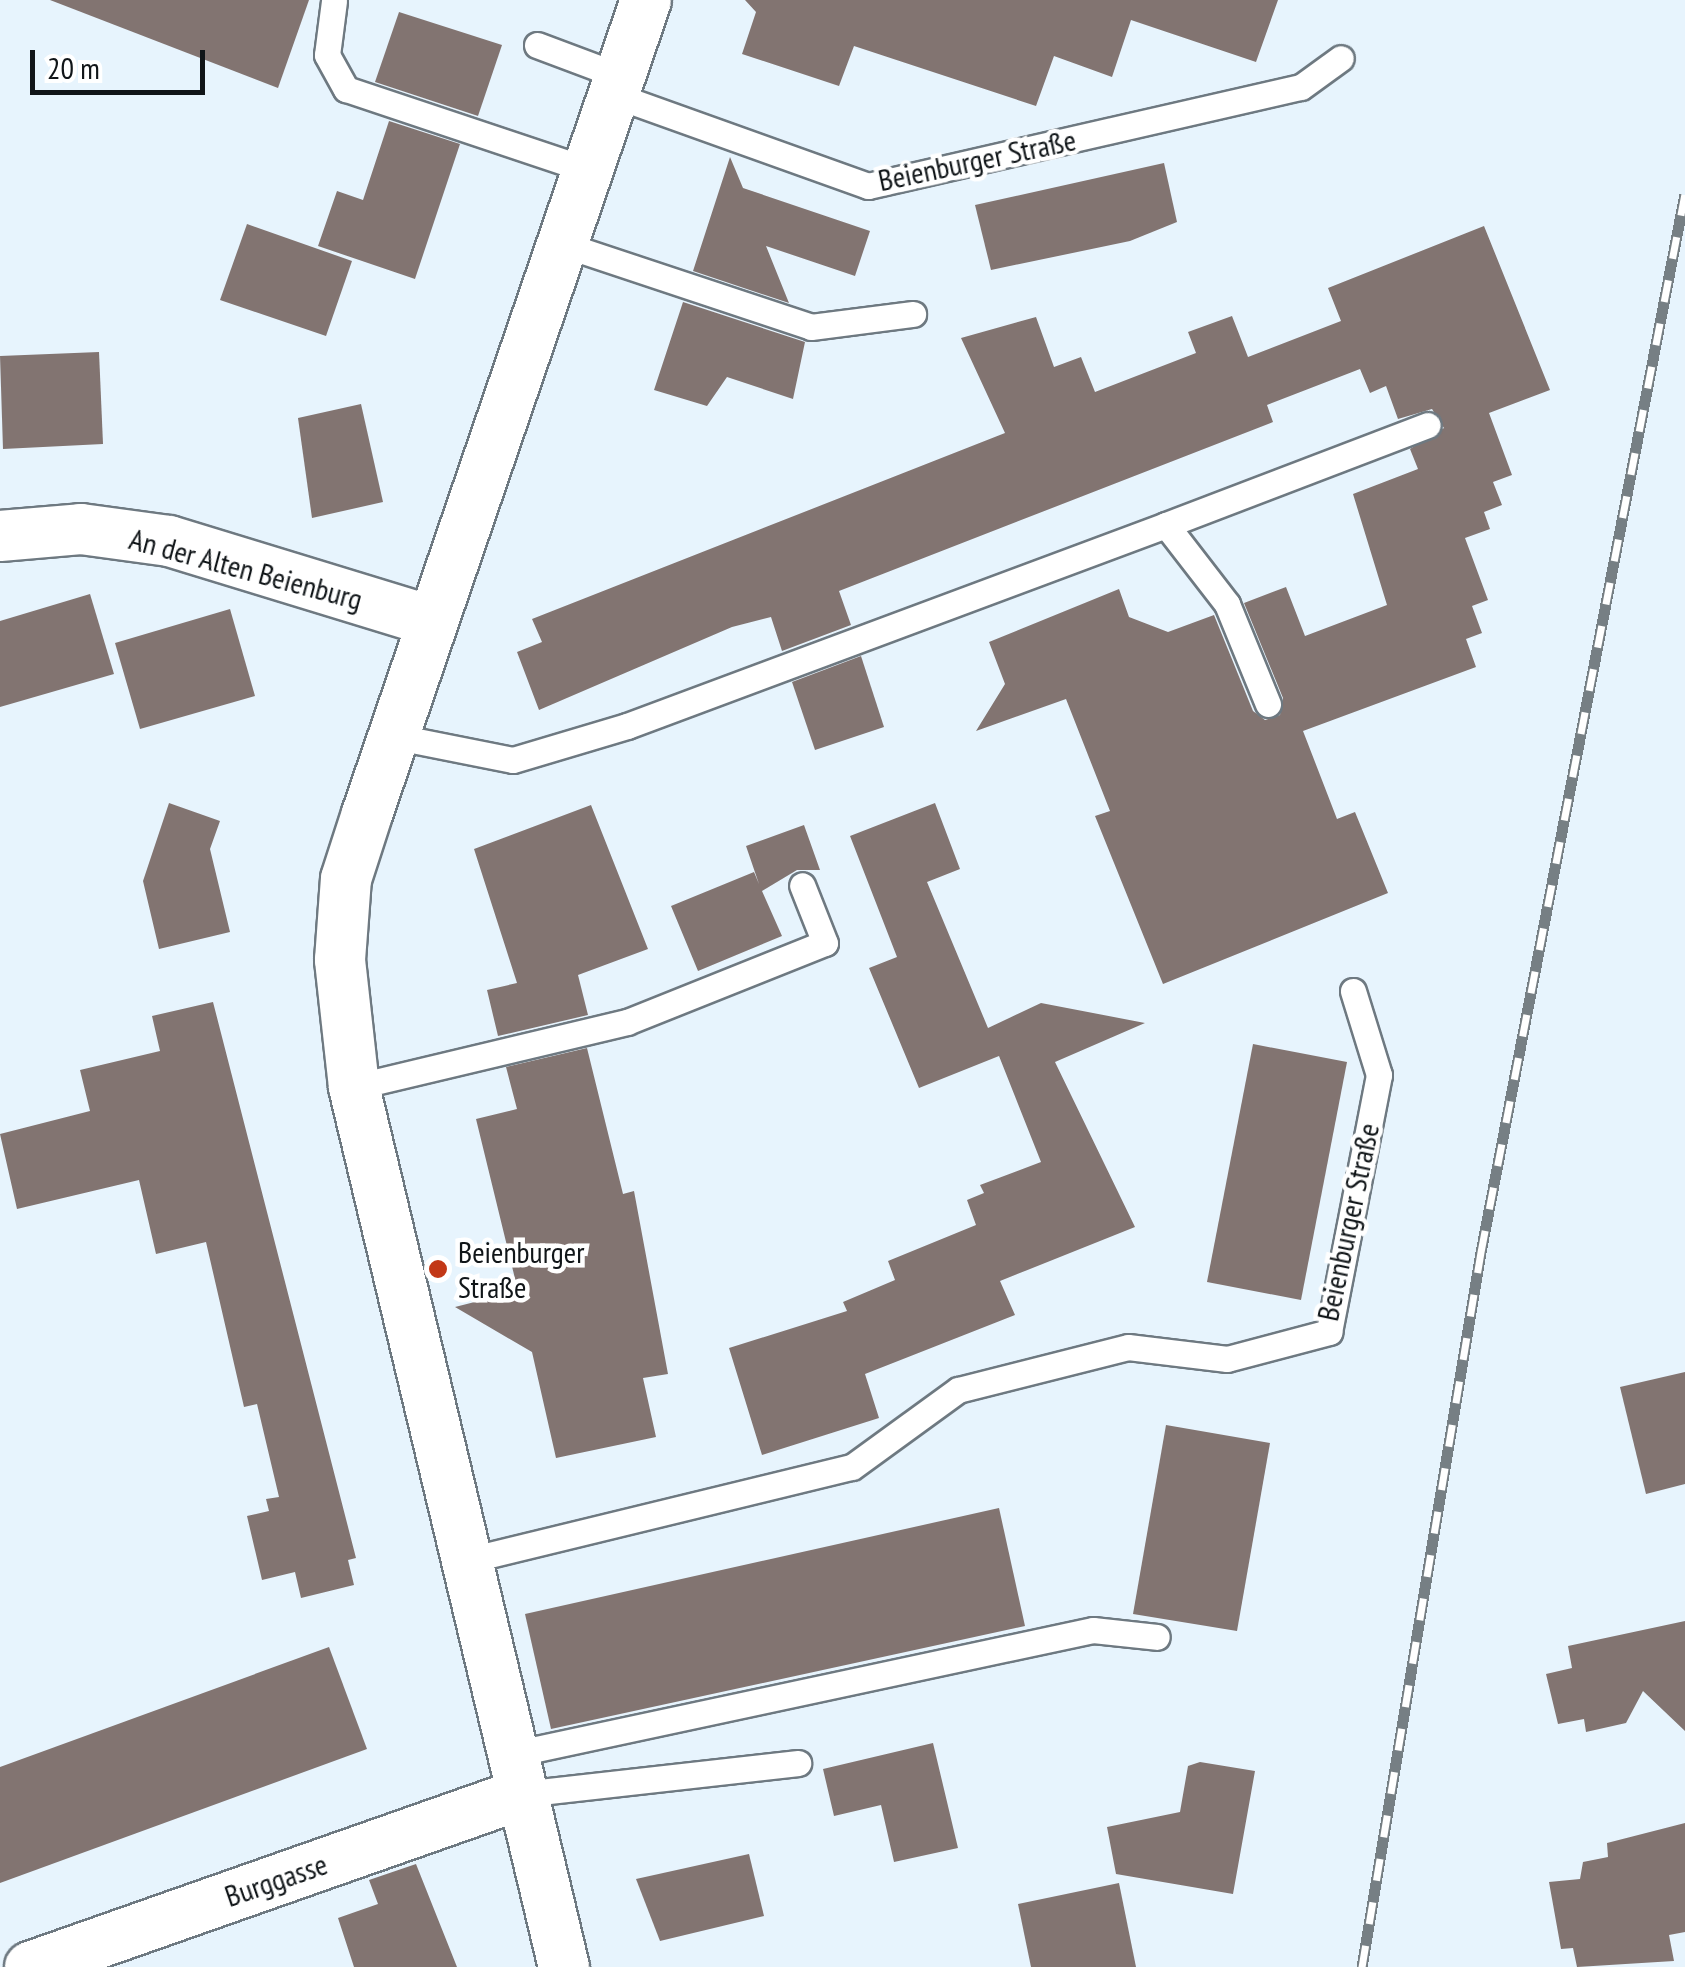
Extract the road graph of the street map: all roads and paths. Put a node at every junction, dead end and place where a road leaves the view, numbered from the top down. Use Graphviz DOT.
graph roads {
  1 [pos="646,0"];
  2 [pos="334,1"];
  3 [pos="537,45"];
  4 [pos="1341,58"];
  5 [pos="617,86"];
  6 [pos="588,170"];
  7 [pos="562,244"];
  8 [pos="913,314"];
  9 [pos="1428,424"];
  10 [pos="1166,525"];
  11 [pos="0,536"];
  12 [pos="431,621"];
  13 [pos="1268,704"];
  14 [pos="396,737"];
  15 [pos="802,886"];
  16 [pos="1352,991"];
  17 [pos="354,1087"];
  18 [pos="465,1561"];
  19 [pos="1156,1638"];
  20 [pos="798,1763"];
  21 [pos="518,1774"];
  22 [pos="30,1967"];
  23 [pos="564,1967"];
  1 -- 5 [label="street"];
  2 -- 6 [label="lane"];
  3 -- 5 [label="lane, Beienburger Straße"];
  4 -- 5 [label="lane, Beienburger Straße"];
  5 -- 6 [label="street"];
  6 -- 7 [label="street"];
  7 -- 8 [label="lane"];
  7 -- 12 [label="street"];
  9 -- 10 [label="lane"];
  10 -- 13 [label="lane"];
  10 -- 14 [label="lane"];
  11 -- 12 [label="street, An der Alten Beienburg"];
  12 -- 14 [label="street"];
  14 -- 17 [label="street"];
  15 -- 17 [label="lane"];
  16 -- 18 [label="lane, Beienburger Straße"];
  17 -- 18 [label="street"];
  18 -- 21 [label="street"];
  19 -- 21 [label="lane"];
  20 -- 21 [label="lane"];
  21 -- 22 [label="street, Burggasse"];
  21 -- 23 [label="street"];
}
